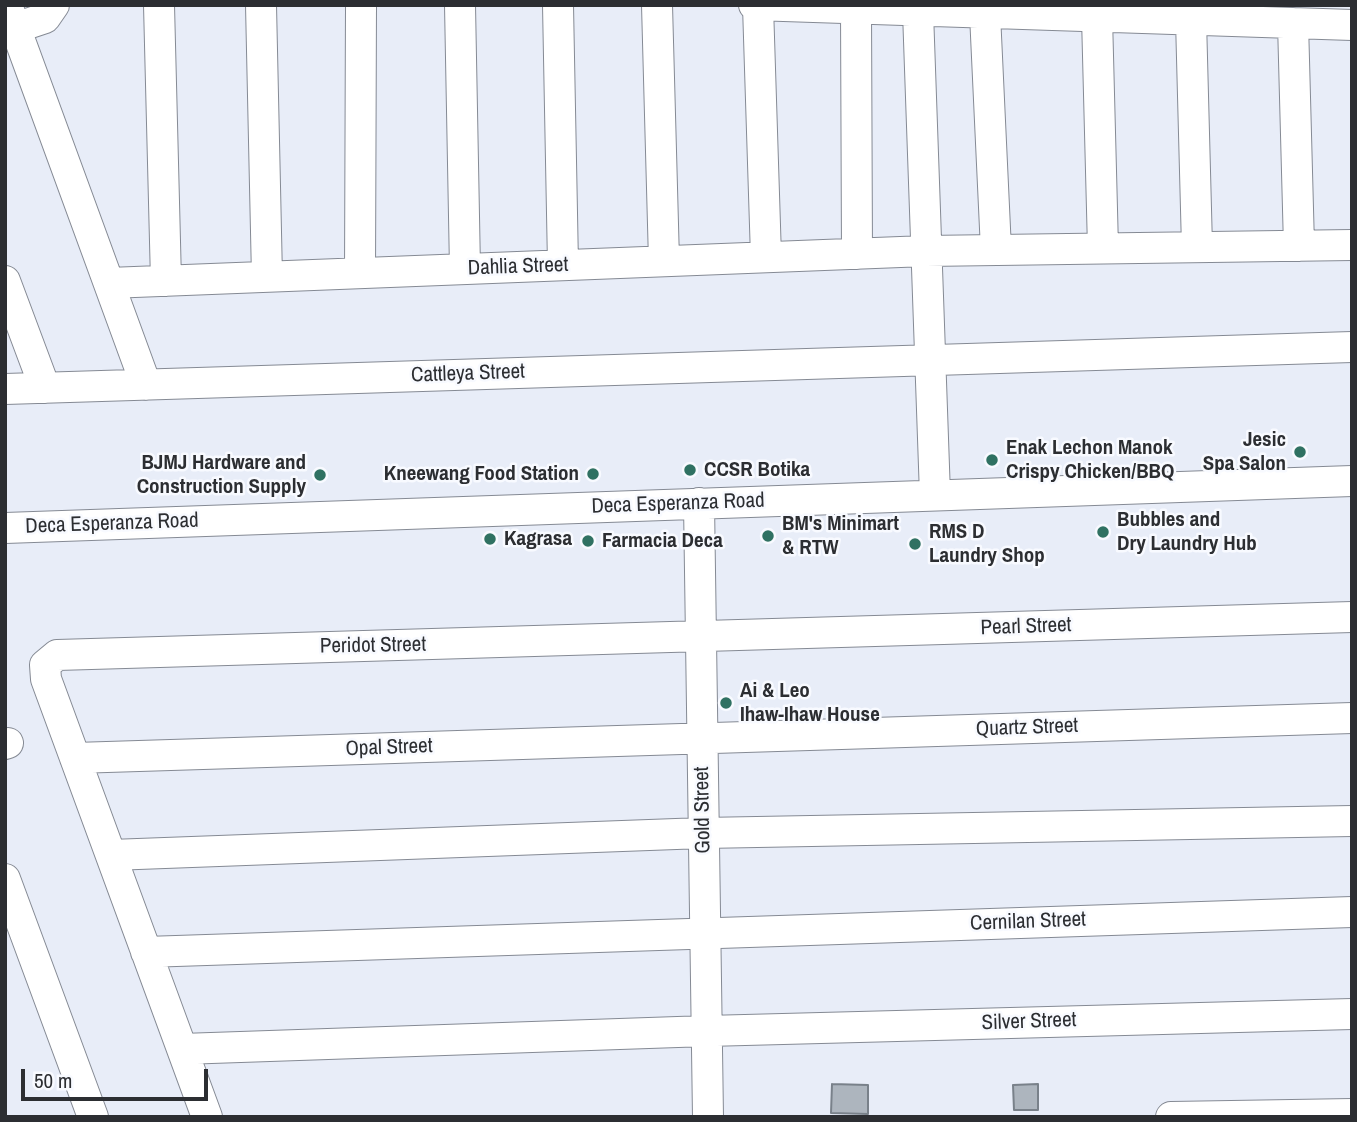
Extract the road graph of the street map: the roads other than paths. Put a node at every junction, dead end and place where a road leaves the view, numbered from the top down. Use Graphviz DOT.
graph roads {
  1 [pos="54,5"];
  2 [pos="159,5"];
  3 [pos="261,5"];
  4 [pos="361,5"];
  5 [pos="460,5"];
  6 [pos="558,5"];
  7 [pos="657,5"];
  8 [pos="756,6"];
  9 [pos="856,10"];
  10 [pos="918,12"];
  11 [pos="985,14"];
  12 [pos="11,17"];
  13 [pos="1097,17"];
  14 [pos="1191,20"];
  15 [pos="1293,23"];
  16 [pos="1352,25"];
  17 [pos="1352,245"];
  18 [pos="1299,246"];
  19 [pos="1197,247"];
  20 [pos="1103,248"];
  21 [pos="996,250"];
  22 [pos="926,251"];
  23 [pos="857,254"];
  24 [pos="766,257"];
  25 [pos="664,261"];
  26 [pos="563,265"];
  27 [pos="465,269"];
  28 [pos="360,273"];
  29 [pos="267,277"];
  30 [pos="5,281"];
  31 [pos="166,281"];
  32 [pos="109,283"];
  33 [pos="1352,347"];
  34 [pos="930,359"];
  35 [pos="146,385"];
  36 [pos="45,388"];
  37 [pos="5,389"];
  38 [pos="1352,481"];
  39 [pos="935,495"];
  40 [pos="699,503"];
  41 [pos="5,528"];
  42 [pos="1352,617"];
  43 [pos="701,637"];
  44 [pos="1352,718"];
  45 [pos="702,738"];
  46 [pos="75,758"];
  47 [pos="1352,821"];
  48 [pos="704,833"];
  49 [pos="111,855"];
  50 [pos="5,879"];
  51 [pos="1352,912"];
  52 [pos="705,932"];
  53 [pos="146,951"];
  54 [pos="1352,1014"];
  55 [pos="707,1031"];
  56 [pos="182,1049"];
  57 [pos="1349,1111"];
  58 [pos="93,1117"];
  59 [pos="207,1117"];
  60 [pos="708,1117"];
  61 [pos="1171,1117"];
  1 -- 12 [label="street"];
  2 -- 31 [label="street"];
  3 -- 29 [label="street"];
  4 -- 28 [label="street"];
  5 -- 27 [label="street"];
  6 -- 26 [label="street"];
  7 -- 25 [label="street"];
  8 -- 9 [label="street"];
  8 -- 24 [label="street"];
  9 -- 10 [label="street"];
  9 -- 23 [label="street"];
  10 -- 11 [label="street"];
  10 -- 22 [label="street"];
  11 -- 13 [label="street"];
  11 -- 21 [label="street"];
  12 -- 32 [label="street"];
  13 -- 14 [label="street"];
  13 -- 20 [label="street"];
  14 -- 15 [label="street"];
  14 -- 19 [label="street"];
  15 -- 16 [label="street"];
  15 -- 18 [label="street"];
  17 -- 18 [label="street, Dahlia Street"];
  18 -- 19 [label="street, Dahlia Street"];
  19 -- 20 [label="street, Dahlia Street"];
  20 -- 21 [label="street, Dahlia Street"];
  21 -- 22 [label="street, Dahlia Street"];
  22 -- 23 [label="street, Dahlia Street"];
  22 -- 34 [label="street"];
  23 -- 24 [label="street, Dahlia Street"];
  24 -- 25 [label="street, Dahlia Street"];
  25 -- 26 [label="street, Dahlia Street"];
  26 -- 27 [label="street, Dahlia Street"];
  27 -- 28 [label="street, Dahlia Street"];
  28 -- 29 [label="street, Dahlia Street"];
  29 -- 31 [label="street, Dahlia Street"];
  30 -- 36 [label="street"];
  31 -- 32 [label="street, Dahlia Street"];
  32 -- 35 [label="street"];
  33 -- 34 [label="street, Cattleya Street"];
  34 -- 35 [label="street, Cattleya Street"];
  34 -- 39 [label="street"];
  35 -- 36 [label="street, Cattleya Street"];
  36 -- 37 [label="street, Cattleya Street"];
  38 -- 39 [label="street, Deca Esperanza Road"];
  39 -- 40 [label="street, Deca Esperanza Road"];
  40 -- 41 [label="street, Deca Esperanza Road"];
  40 -- 43 [label="street, Gold Street"];
  42 -- 43 [label="street, Pearl Street"];
  43 -- 45 [label="street, Gold Street"];
  43 -- 46 [label="street, Peridot Street"];
  44 -- 45 [label="street, Quartz Street"];
  45 -- 46 [label="street, Opal Street"];
  45 -- 48 [label="street, Gold Street"];
  46 -- 49 [label="street"];
  47 -- 48 [label="street"];
  48 -- 49 [label="street"];
  48 -- 52 [label="street, Gold Street"];
  49 -- 53 [label="street"];
  50 -- 58 [label="street"];
  51 -- 52 [label="street, Cernilan Street"];
  52 -- 53 [label="street, Cernilan Street"];
  52 -- 55 [label="street, Gold Street"];
  53 -- 56 [label="street"];
  54 -- 55 [label="street, Silver Street"];
  55 -- 56 [label="street, Silver Street"];
  55 -- 60 [label="street, Gold Street"];
  56 -- 59 [label="street"];
  57 -- 61 [label="street"];
}
